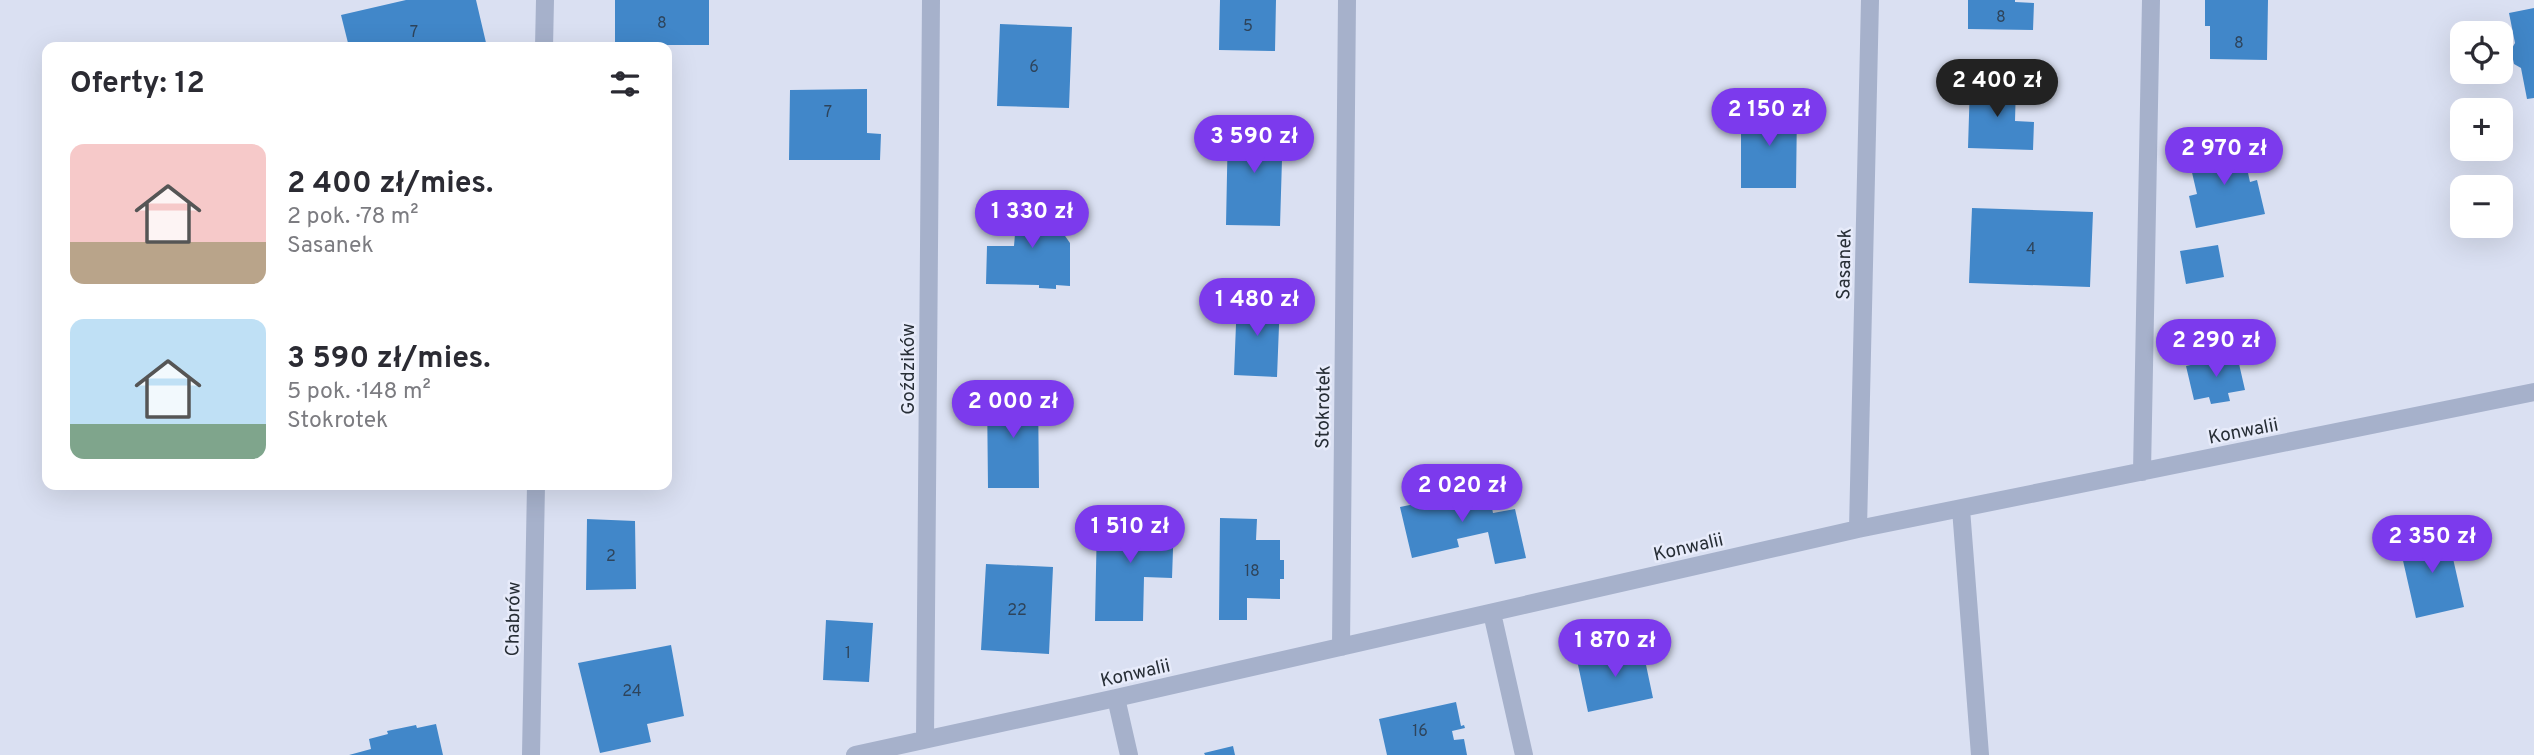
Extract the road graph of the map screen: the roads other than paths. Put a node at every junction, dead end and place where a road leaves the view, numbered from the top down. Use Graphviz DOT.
graph roads {
  1 [pos="545,0"];
  2 [pos="931,0"];
  3 [pos="1347,0"];
  4 [pos="1870,0"];
  5 [pos="2151,0"];
  6 [pos="544,42"];
  7 [pos="2534,392"];
  8 [pos="2142,471"];
  9 [pos="536,490"];
  10 [pos="1961,509"];
  11 [pos="1858,529"];
  12 [pos="1492,613"];
  13 [pos="1341,647"];
  14 [pos="1116,698"];
  15 [pos="925,739"];
  16 [pos="531,755"];
  17 [pos="855,755"];
  18 [pos="1129,755"];
  19 [pos="1524,755"];
  20 [pos="1980,755"];
  1 -- 6 [label="street"];
  2 -- 15 [label="street, Goździków"];
  3 -- 13 [label="street, Stokrotek"];
  4 -- 11 [label="street, Sasanek"];
  5 -- 8 [label="street"];
  7 -- 8 [label="street, Konwalii"];
  8 -- 10 [label="street, Konwalii"];
  9 -- 16 [label="street, Chabrów"];
  10 -- 11 [label="street, Konwalii"];
  10 -- 20 [label="street"];
  11 -- 12 [label="street, Konwalii"];
  12 -- 13 [label="street, Konwalii"];
  12 -- 19 [label="street"];
  13 -- 14 [label="street, Konwalii"];
  14 -- 15 [label="street, Konwalii"];
  14 -- 18 [label="street"];
  15 -- 17 [label="street, Konwalii"];
}
